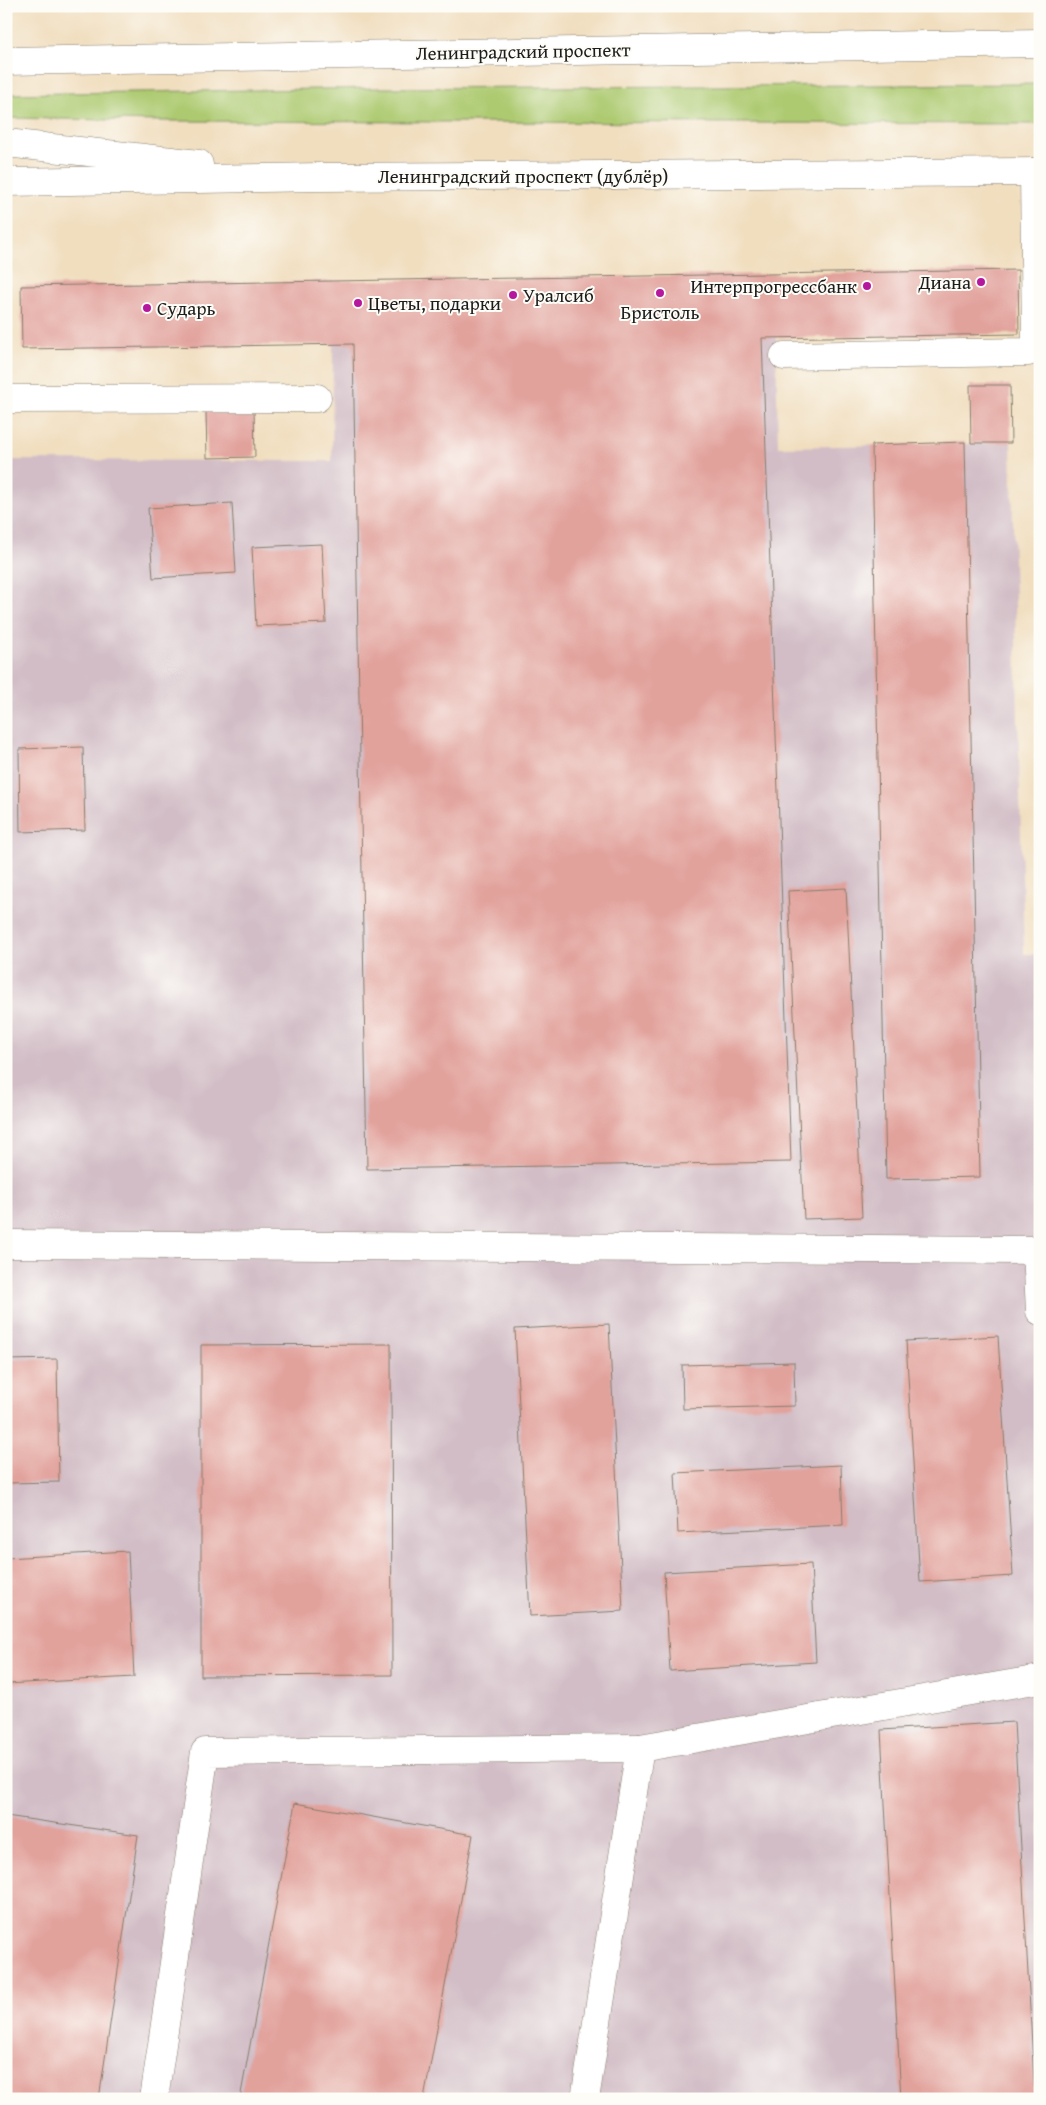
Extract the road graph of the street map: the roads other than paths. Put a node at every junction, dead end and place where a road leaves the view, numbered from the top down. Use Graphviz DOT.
graph roads {
  1 [pos="1040,42"];
  2 [pos="6,61"];
  3 [pos="6,143"];
  4 [pos="1037,172"];
  5 [pos="320,177"];
  6 [pos="6,182"];
  7 [pos="784,356"];
  8 [pos="316,398"];
  9 [pos="6,399"];
  10 [pos="6,1244"];
  11 [pos="1038,1250"];
  12 [pos="1040,1311"];
  13 [pos="1040,1679"];
  14 [pos="640,1748"];
  15 [pos="154,2099"];
  16 [pos="585,2099"];
  1 -- 2 [label="main road, Ленинградский проспект"];
  3 -- 5 [label="main road"];
  4 -- 5 [label="main road, Ленинградский проспект (дублёр)"];
  4 -- 7 [label="main road"];
  5 -- 6 [label="main road, Ленинградский проспект (дублёр)"];
  8 -- 9 [label="main road"];
  10 -- 11 [label="main road"];
  11 -- 12 [label="main road"];
  13 -- 14 [label="main road"];
  14 -- 15 [label="main road"];
  14 -- 16 [label="main road"];
}
